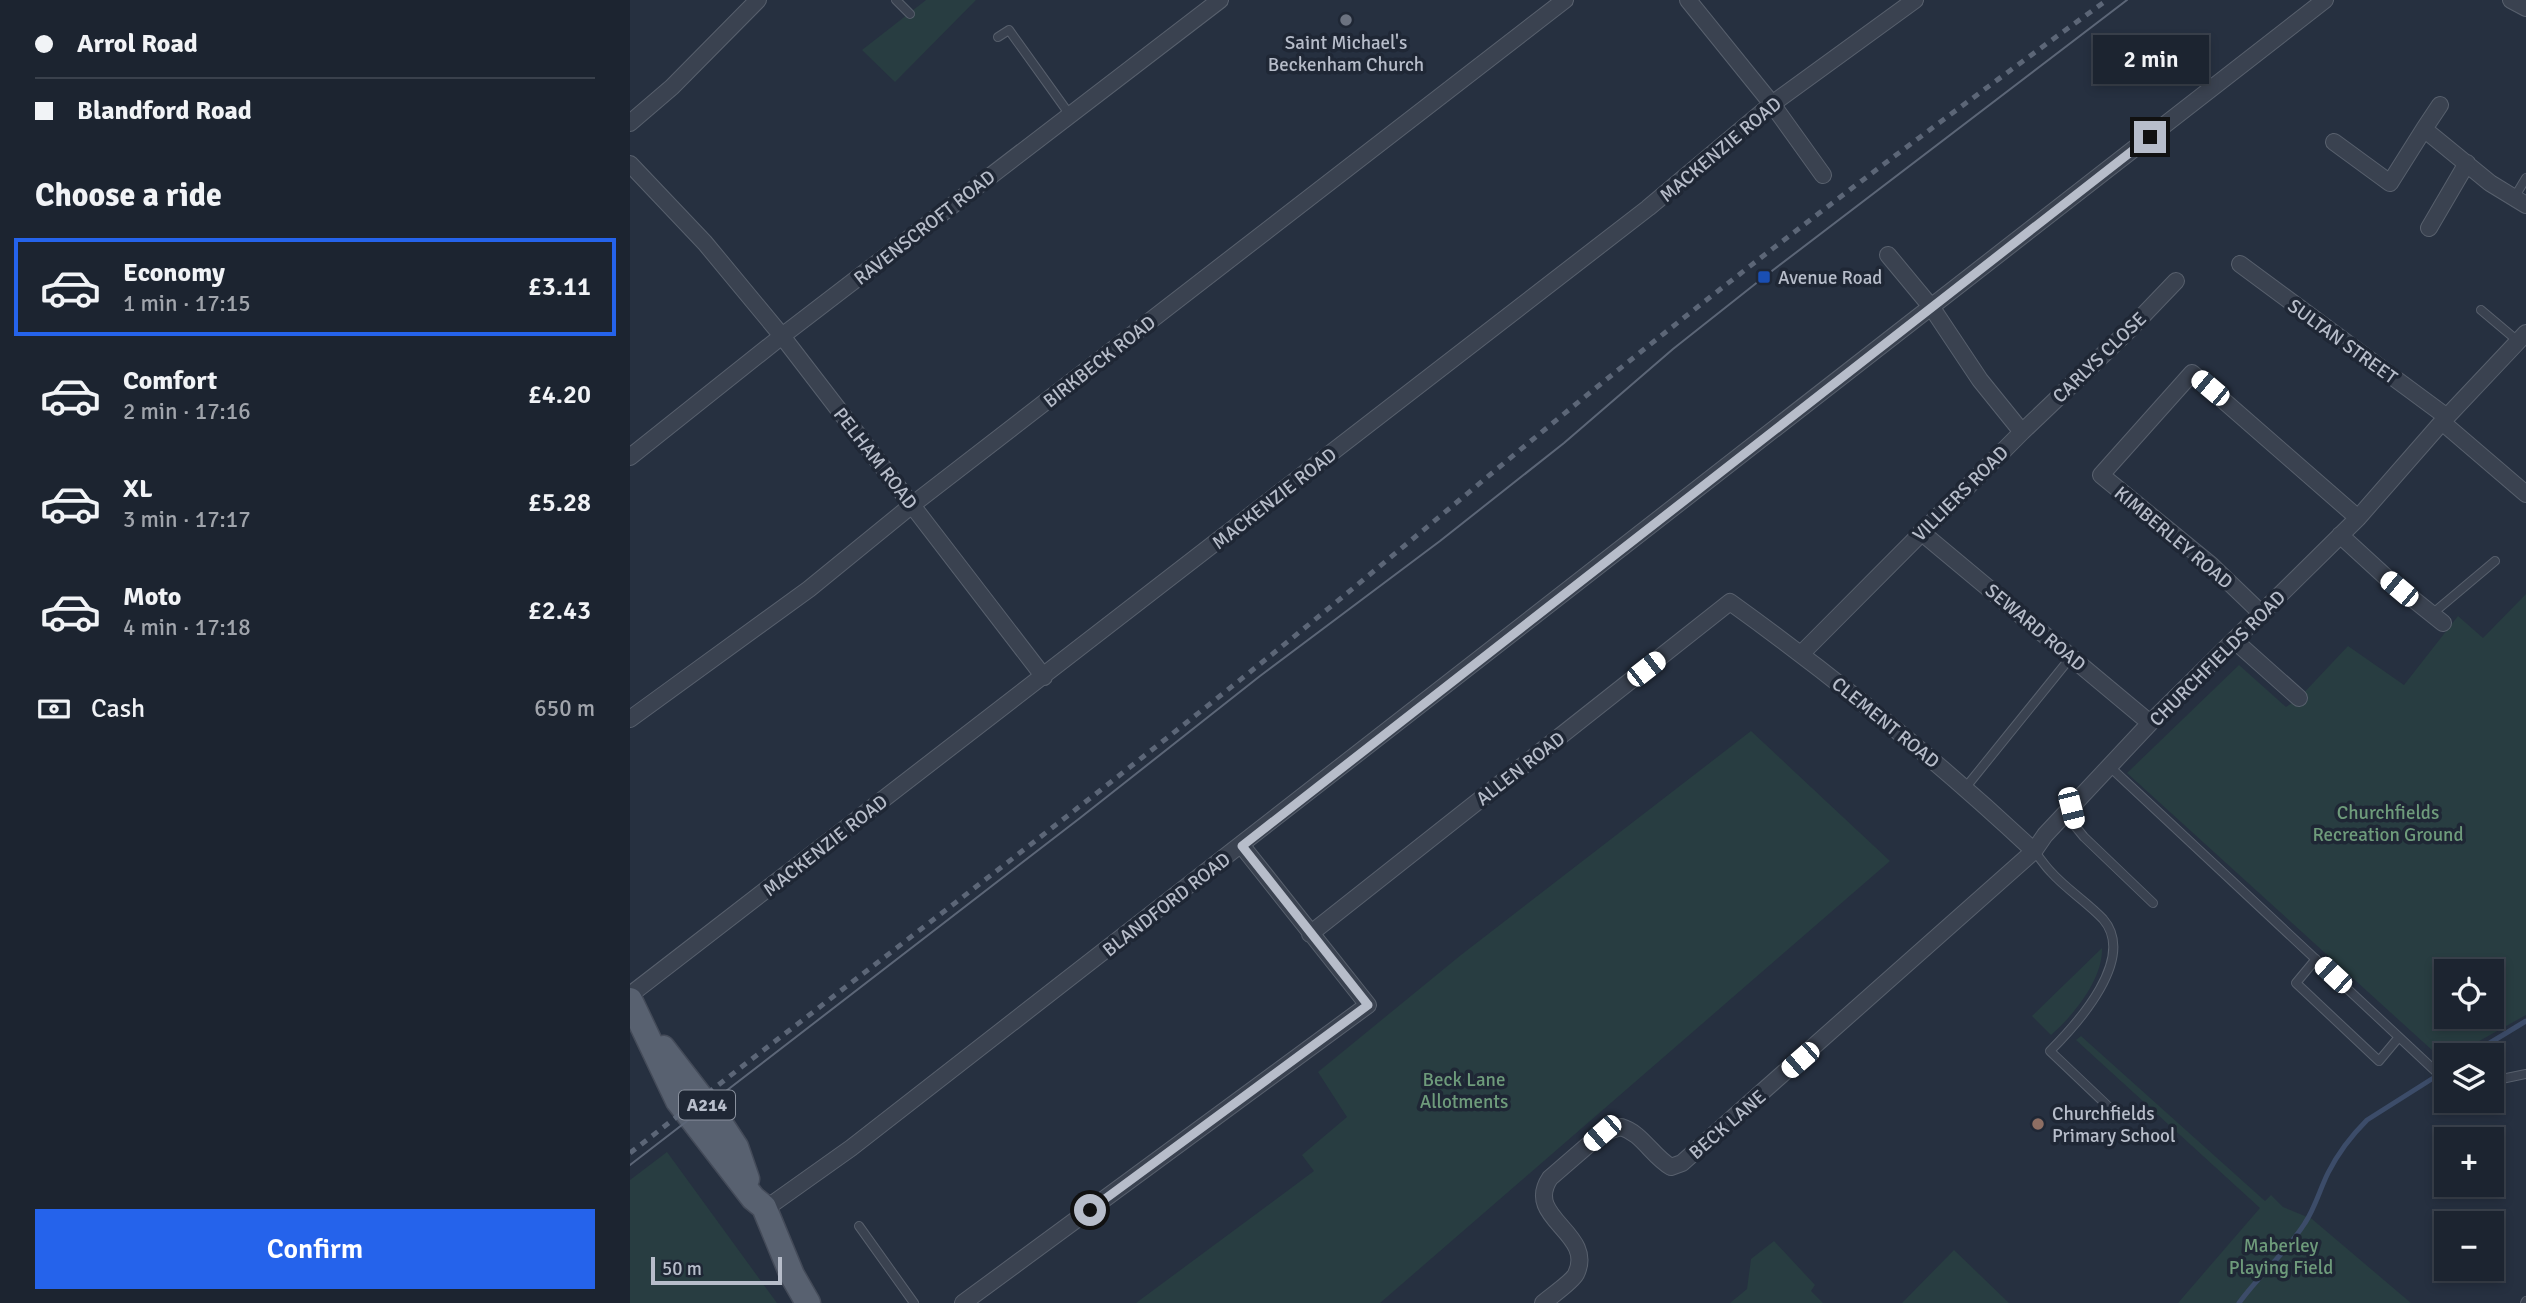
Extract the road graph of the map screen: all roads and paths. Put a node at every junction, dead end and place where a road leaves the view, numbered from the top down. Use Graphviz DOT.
graph roads {
  1 [pos="758,0"];
  2 [pos="895,0"];
  3 [pos="1220,0"];
  4 [pos="1565,0"];
  5 [pos="1688,0"];
  6 [pos="1915,0"];
  7 [pos="2325,0"];
  8 [pos="2511,0"];
  9 [pos="2526,8"];
  10 [pos="910,14"];
  11 [pos="998,37"];
  12 [pos="1772,104"];
  13 [pos="2440,105"];
  14 [pos="1070,115"];
  15 [pos="630,123"];
  16 [pos="2424,129"];
  17 [pos="2334,142"];
  18 [pos="2467,163"];
  19 [pos="630,164"];
  20 [pos="1823,175"];
  21 [pos="2526,178"];
  22 [pos="2520,202"];
  23 [pos="2429,228"];
  24 [pos="1888,255"];
  25 [pos="2240,264"];
  26 [pos="2176,281"];
  27 [pos="1932,308"];
  28 [pos="2481,310"];
  29 [pos="782,337"];
  30 [pos="2522,337"];
  31 [pos="2445,420"];
  32 [pos="2022,432"];
  33 [pos="630,457"];
  34 [pos="2526,494"];
  35 [pos="912,505"];
  36 [pos="2358,518"];
  37 [pos="1920,532"];
  38 [pos="2340,535"];
  39 [pos="2496,561"];
  40 [pos="1730,602"];
  41 [pos="2262,614"];
  42 [pos="2438,618"];
  43 [pos="2235,641"];
  44 [pos="1801,654"];
  45 [pos="2071,657"];
  46 [pos="1044,677"];
  47 [pos="2299,698"];
  48 [pos="630,719"];
  49 [pos="2150,723"];
  50 [pos="2110,767"];
  51 [pos="1966,787"];
  52 [pos="2071,808"];
  53 [pos="1242,846"];
  54 [pos="2034,851"];
  55 [pos="2153,903"];
  56 [pos="1310,934"];
  57 [pos="2316,959"];
  58 [pos="1898,974"];
  59 [pos="635,1011"];
  60 [pos="2399,1037"];
  61 [pos="2434,1070"];
  62 [pos="2526,1074"];
  63 [pos="2504,1079"];
  64 [pos="2110,1108"];
  65 [pos="759,1202"];
  66 [pos="859,1226"];
  67 [pos="808,1303"];
  68 [pos="914,1303"];
  69 [pos="964,1303"];
  70 [pos="1543,1303"];
  1 -- 15 [label="street"];
  2 -- 10 [label="lane"];
  3 -- 14 [label="street, RAVENSCROFT ROAD"];
  4 -- 35 [label="street, BIRKBECK ROAD"];
  5 -- 12 [label="street"];
  6 -- 12 [label="street, MACKENZIE ROAD"];
  7 -- 27 [label="street, BLANDFORD ROAD"];
  8 -- 9 [label="street"];
  11 -- 14 [label="lane"];
  12 -- 20 [label="street"];
  12 -- 46 [label="street, MACKENZIE ROAD"];
  13 -- 16 [label="street"];
  14 -- 29 [label="street, RAVENSCROFT ROAD"];
  16 -- 17 [label="street"];
  16 -- 18 [label="street"];
  18 -- 22 [label="street"];
  18 -- 23 [label="street"];
  19 -- 29 [label="street, PELHAM ROAD"];
  21 -- 22 [label="lane"];
  24 -- 27 [label="street, VILLIERS ROAD"];
  25 -- 31 [label="street, SULTAN STREET"];
  26 -- 32 [label="street, CARLYS CLOSE"];
  27 -- 32 [label="street, VILLIERS ROAD"];
  27 -- 53 [label="street, BLANDFORD ROAD"];
  28 -- 30 [label="lane"];
  29 -- 33 [label="street, RAVENSCROFT ROAD"];
  29 -- 35 [label="street, PELHAM ROAD"];
  30 -- 31 [label="street, CHURCHFIELDS ROAD"];
  31 -- 34 [label="street, SULTAN STREET"];
  31 -- 36 [label="street, CHURCHFIELDS ROAD"];
  32 -- 37 [label="street, VILLIERS ROAD"];
  35 -- 46 [label="street, PELHAM ROAD"];
  35 -- 48 [label="street, BIRKBECK ROAD"];
  36 -- 38 [label="street, CHURCHFIELDS ROAD"];
  36 -- 41 [label="street, KIMBERLEY ROAD"];
  37 -- 44 [label="street, VILLIERS ROAD"];
  37 -- 45 [label="street, SEWARD ROAD"];
  38 -- 41 [label="street, CHURCHFIELDS ROAD"];
  38 -- 42 [label="street"];
  39 -- 42 [label="lane"];
  40 -- 44 [label="street, CLEMENT ROAD"];
  40 -- 56 [label="street, ALLEN ROAD"];
  41 -- 43 [label="street, CHURCHFIELDS ROAD"];
  43 -- 47 [label="street"];
  43 -- 49 [label="street, CHURCHFIELDS ROAD"];
  44 -- 51 [label="street, CLEMENT ROAD"];
  45 -- 49 [label="street, SEWARD ROAD"];
  45 -- 51 [label="lane"];
  46 -- 59 [label="street, MACKENZIE ROAD"];
  49 -- 50 [label="street, CHURCHFIELDS ROAD"];
  50 -- 52 [label="street, CHURCHFIELDS ROAD"];
  50 -- 57 [label="lane"];
  51 -- 54 [label="street, CLEMENT ROAD"];
  52 -- 54 [label="street, CHURCHFIELDS ROAD"];
  52 -- 55 [label="lane"];
  53 -- 56 [label="street"];
  53 -- 65 [label="street, BLANDFORD ROAD"];
  54 -- 58 [label="street, CHURCHFIELDS ROAD"];
  54 -- 64 [label="lane"];
  56 -- 69 [label="street"];
  57 -- 60 [label="lane"];
  57 -- 60 [label="lane"];
  58 -- 70 [label="street, BECK LANE"];
  59 -- 65 [label="main road, A214"];
  60 -- 61 [label="lane"];
  62 -- 63 [label="lane"];
  65 -- 67 [label="main road, A214"];
  66 -- 68 [label="lane"];
}
